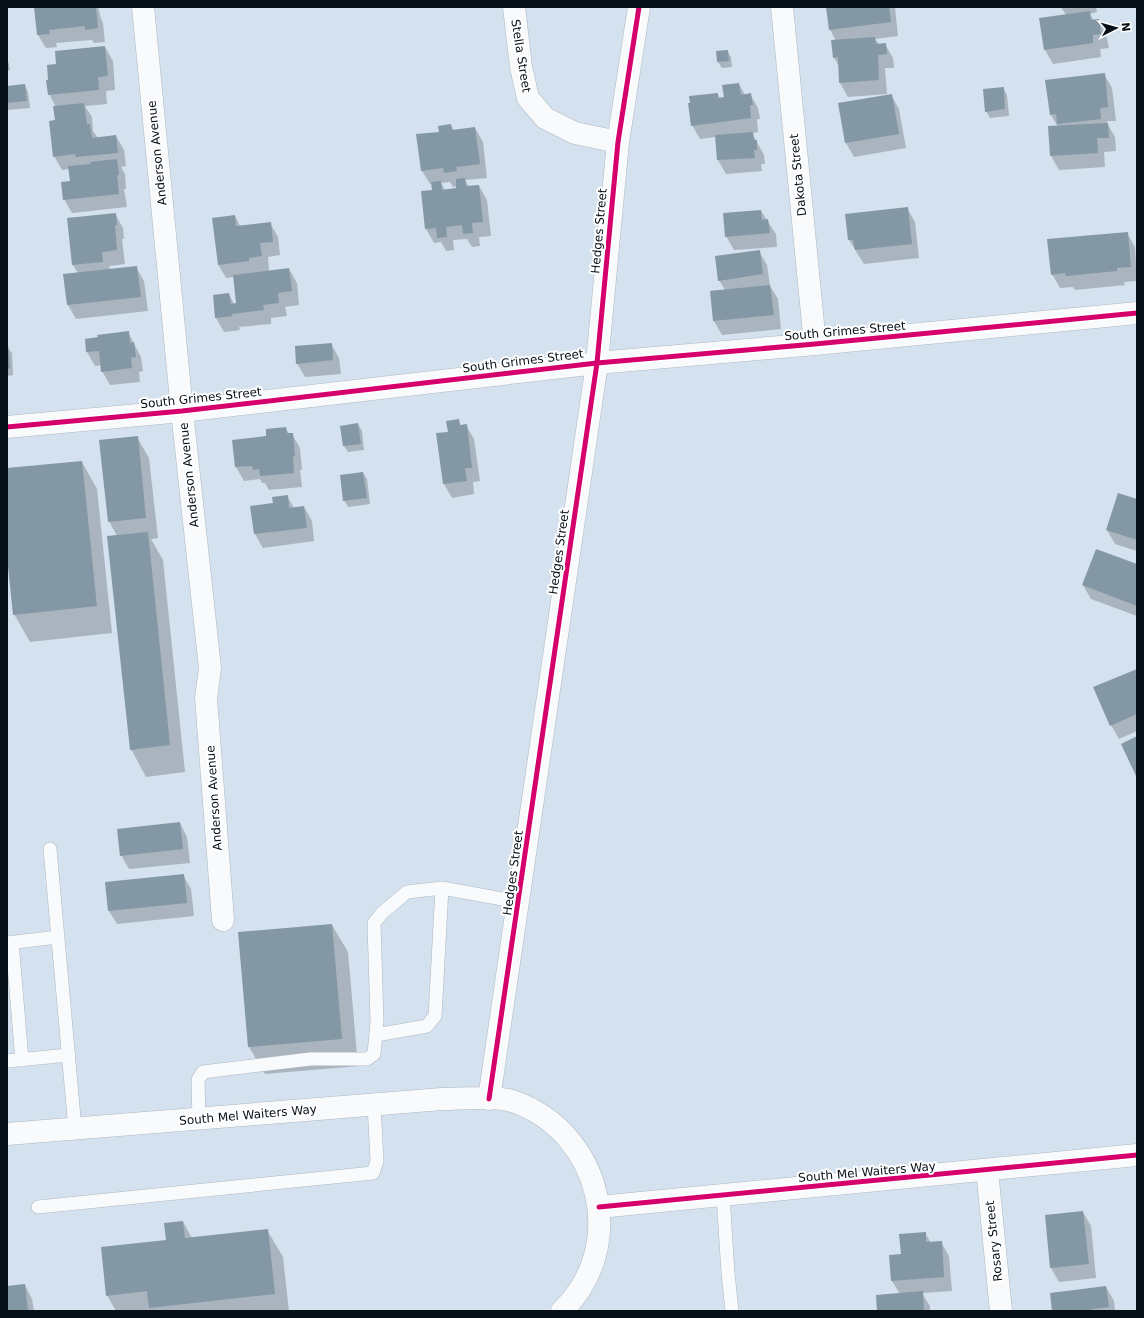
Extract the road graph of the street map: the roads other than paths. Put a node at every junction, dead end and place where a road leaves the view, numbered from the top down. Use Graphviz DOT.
graph roads {
  1 [pos="143,7"];
  2 [pos="514,7"];
  3 [pos="639,7"];
  4 [pos="782,7"];
  5 [pos="618,142"];
  6 [pos="1137,313"];
  7 [pos="815,344"];
  8 [pos="597,363"];
  9 [pos="182,411"];
  10 [pos="7,427"];
  11 [pos="50,849"];
  12 [pos="442,888"];
  13 [pos="518,902"];
  14 [pos="223,920"];
  15 [pos="58,937"];
  16 [pos="9,943"];
  17 [pos="376,1035"];
  18 [pos="69,1055"];
  19 [pos="22,1060"];
  20 [pos="7,1061"];
  21 [pos="489,1098"];
  22 [pos="374,1105"];
  23 [pos="199,1119"];
  24 [pos="75,1129"];
  25 [pos="7,1134"];
  26 [pos="1137,1155"];
  27 [pos="987,1170"];
  28 [pos="723,1195"];
  29 [pos="38,1207"];
  30 [pos="599,1207"];
  31 [pos="562,1311"];
  32 [pos="732,1311"];
  33 [pos="1001,1311"];
  1 -- 9 [label="street, Anderson Avenue"];
  2 -- 5 [label="street, Stella Street"];
  3 -- 5 [label="street, Hedges Street"];
  4 -- 7 [label="street, Dakota Street"];
  5 -- 8 [label="street, Hedges Street"];
  6 -- 7 [label="street, South Grimes Street"];
  7 -- 8 [label="street, South Grimes Street"];
  8 -- 9 [label="street, South Grimes Street"];
  8 -- 13 [label="street, Hedges Street"];
  9 -- 10 [label="street, South Grimes Street"];
  9 -- 14 [label="street, Anderson Avenue"];
  11 -- 15 [label="lane"];
  12 -- 13 [label="lane"];
  12 -- 17 [label="lane"];
  12 -- 17 [label="lane"];
  13 -- 21 [label="street, Hedges Street"];
  15 -- 16 [label="lane"];
  15 -- 18 [label="lane"];
  16 -- 19 [label="lane"];
  17 -- 23 [label="lane"];
  18 -- 19 [label="lane"];
  18 -- 24 [label="lane"];
  19 -- 20 [label="lane"];
  21 -- 22 [label="street, South Mel Waiters Way"];
  21 -- 30 [label="street"];
  22 -- 23 [label="street, South Mel Waiters Way"];
  22 -- 29 [label="lane"];
  23 -- 24 [label="street, South Mel Waiters Way"];
  24 -- 25 [label="street, South Mel Waiters Way"];
  26 -- 27 [label="street, South Mel Waiters Way"];
  27 -- 28 [label="street, South Mel Waiters Way"];
  27 -- 33 [label="street, Rosary Street"];
  28 -- 30 [label="street, South Mel Waiters Way"];
  28 -- 32 [label="lane"];
  30 -- 31 [label="street"];
}
